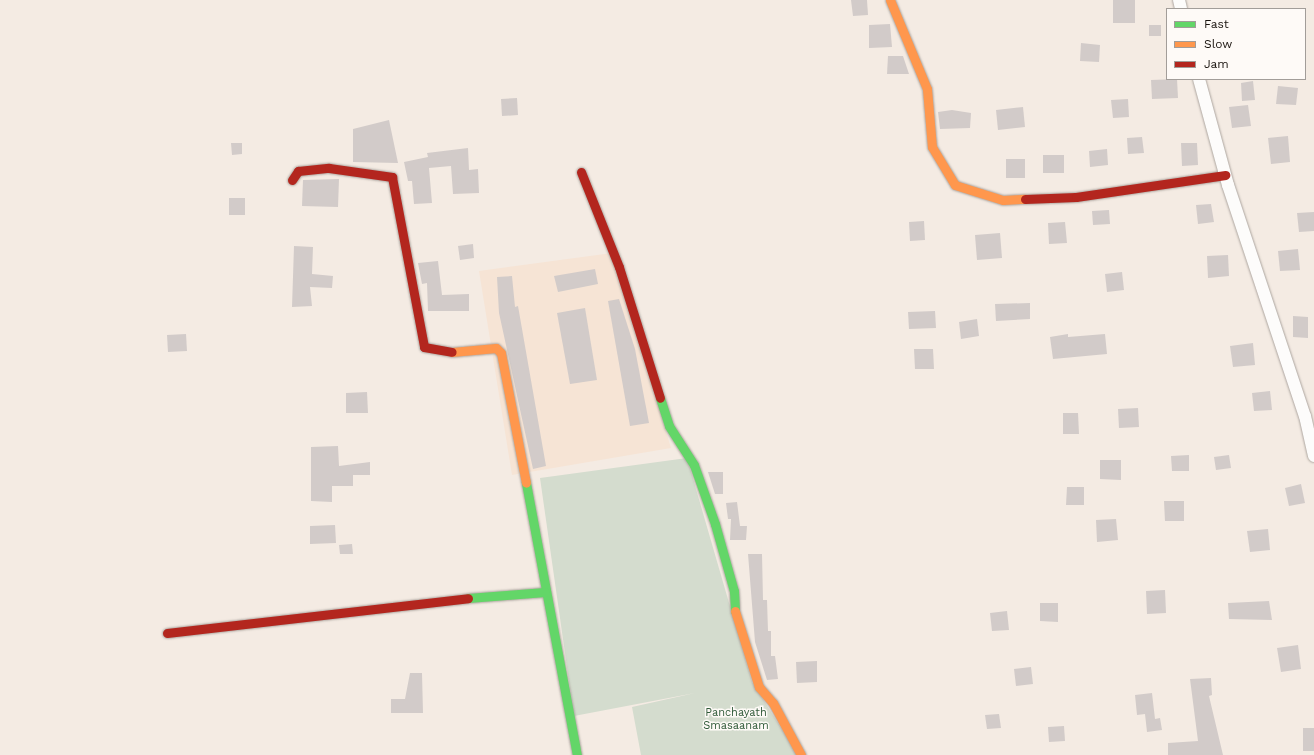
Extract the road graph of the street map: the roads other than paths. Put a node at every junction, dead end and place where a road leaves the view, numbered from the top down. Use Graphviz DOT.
graph roads {
  1 [pos="890,0"];
  2 [pos="1198,80"];
  3 [pos="581,172"];
  4 [pos="1225,175"];
  5 [pos="292,180"];
  6 [pos="1314,456"];
  7 [pos="545,592"];
  8 [pos="167,633"];
  9 [pos="576,755"];
  10 [pos="801,755"];
  1 -- 4 [label="street"];
  2 -- 4 [label="street"];
  3 -- 10 [label="street"];
  4 -- 6 [label="street"];
  5 -- 7 [label="street"];
  7 -- 8 [label="street"];
  7 -- 9 [label="street"];
}
